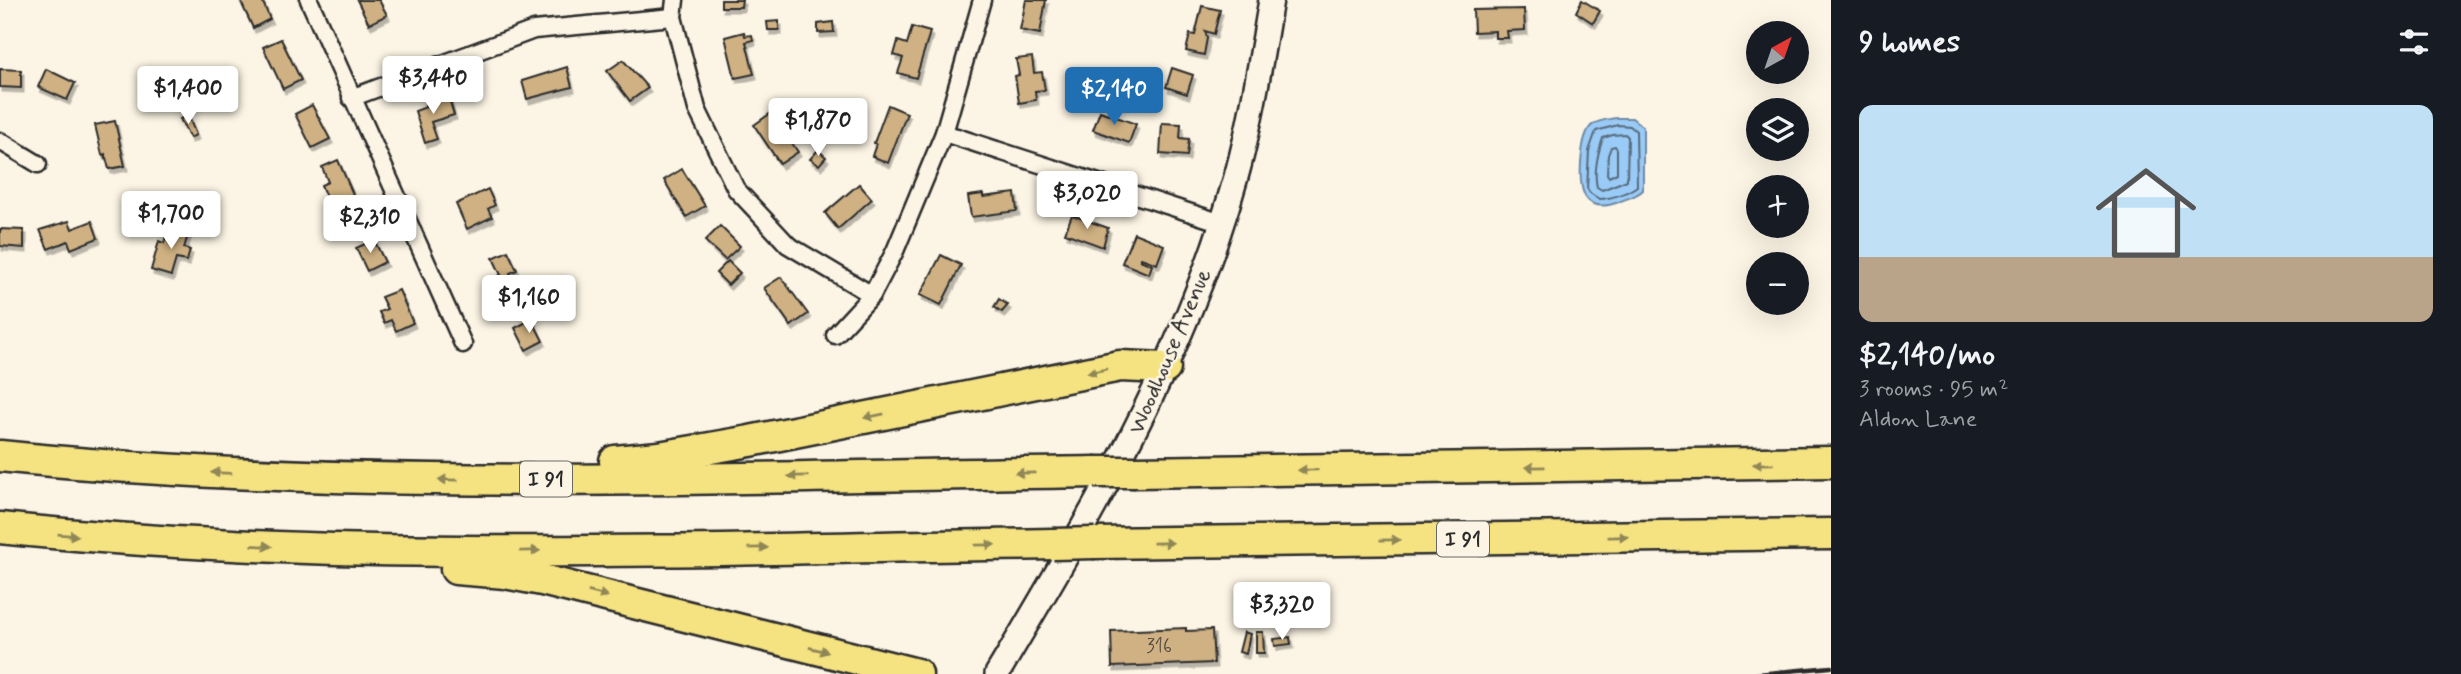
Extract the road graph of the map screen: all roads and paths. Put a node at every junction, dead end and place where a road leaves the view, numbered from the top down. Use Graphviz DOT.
graph roads {
  1 [pos="309,0"];
  2 [pos="675,0"];
  3 [pos="982,0"];
  4 [pos="1271,0"];
  5 [pos="673,17"];
  6 [pos="351,98"];
  7 [pos="944,133"];
  8 [pos="0,141"];
  9 [pos="38,164"];
  10 [pos="1222,223"];
  11 [pos="872,295"];
  12 [pos="835,335"];
  13 [pos="463,344"];
  14 [pos="1165,368"];
  15 [pos="0,456"];
  16 [pos="1831,462"];
  17 [pos="497,480"];
  18 [pos="0,528"];
  19 [pos="1831,534"];
  20 [pos="364,550"];
  21 [pos="917,674"];
  22 [pos="997,674"];
  1 -- 6 [label="street"];
  2 -- 5 [label="street"];
  3 -- 7 [label="street"];
  4 -- 10 [label="main road, Woodhouse Avenue"];
  5 -- 6 [label="street"];
  5 -- 11 [label="street"];
  6 -- 13 [label="street"];
  7 -- 10 [label="street"];
  7 -- 11 [label="street"];
  8 -- 9 [label="street"];
  10 -- 14 [label="main road, Woodhouse Avenue"];
  11 -- 12 [label="street"];
  14 -- 17 [label="highway, one-way"];
  14 -- 22 [label="main road, Woodhouse Avenue"];
  17 -- 15 [label="highway, I 91, one-way"];
  16 -- 17 [label="highway, I 91, one-way, bridge"];
  18 -- 20 [label="highway, I 91, one-way"];
  20 -- 19 [label="highway, I 91, one-way, bridge"];
  20 -- 21 [label="highway, one-way"];
}
